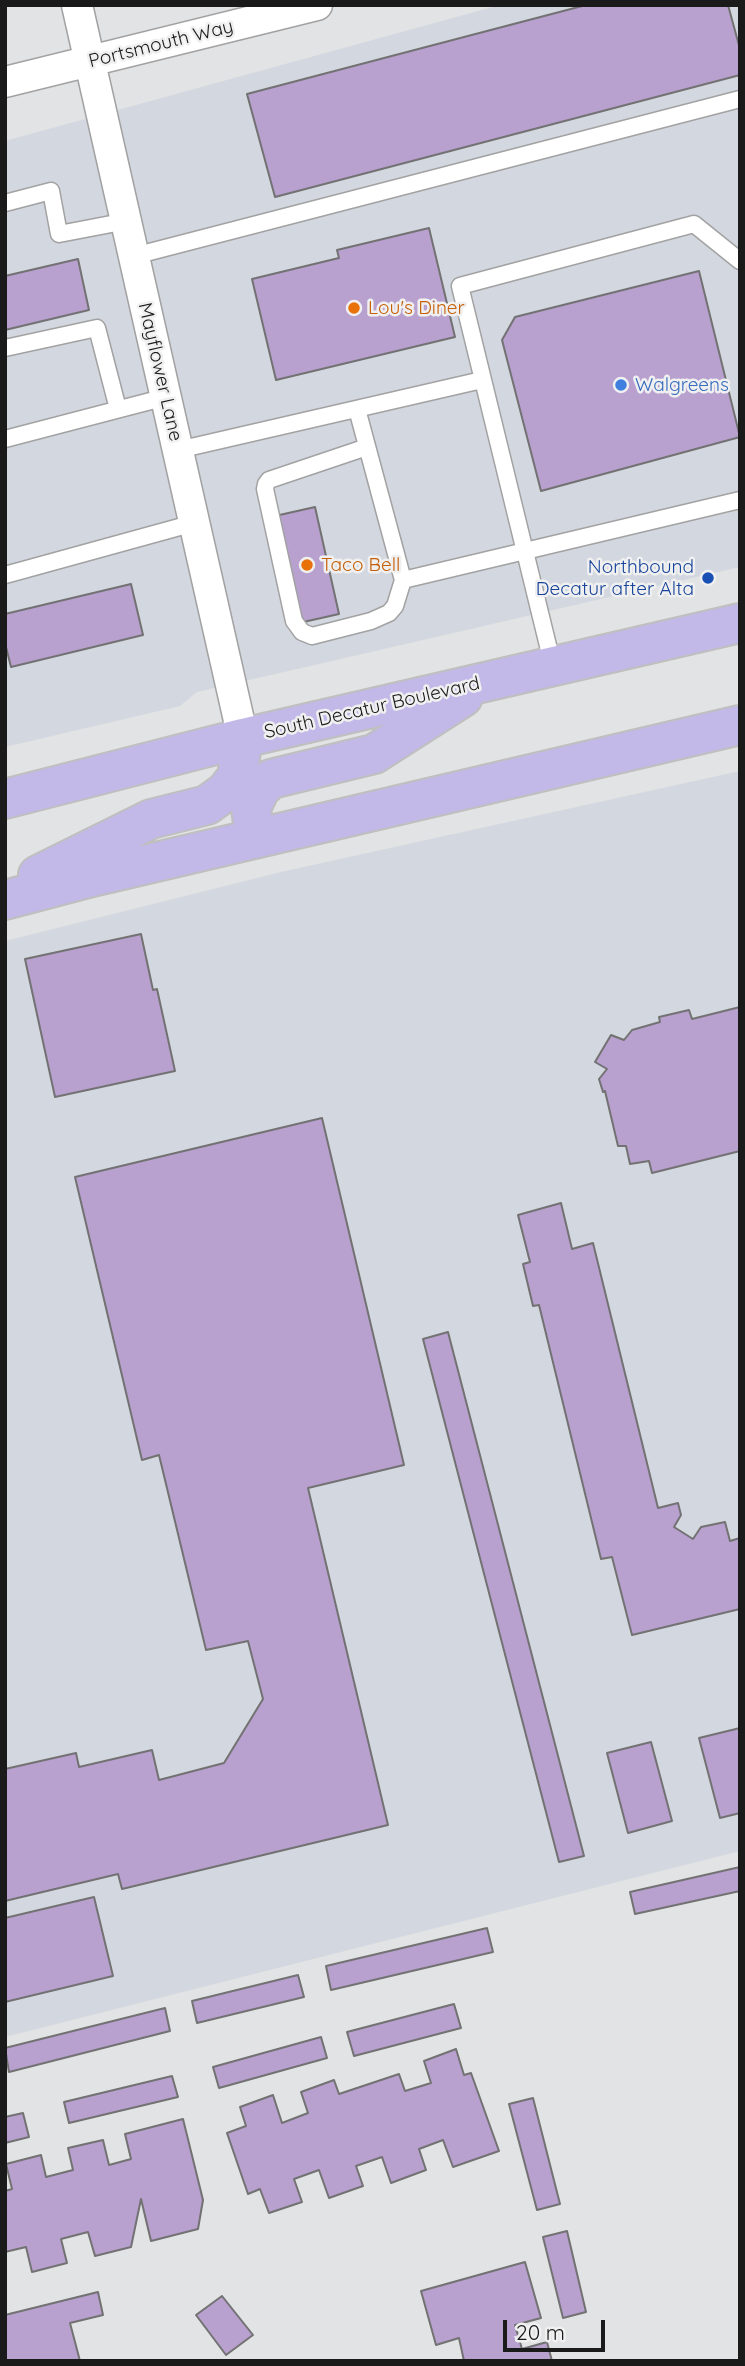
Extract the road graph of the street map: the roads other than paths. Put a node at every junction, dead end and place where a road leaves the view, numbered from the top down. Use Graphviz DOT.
graph roads {
  1 [pos="77,5"];
  2 [pos="317,5"];
  3 [pos="90,62"];
  4 [pos="5,82"];
  5 [pos="740,99"];
  6 [pos="5,203"];
  7 [pos="127,221"];
  8 [pos="134,257"];
  9 [pos="740,261"];
  10 [pos="5,348"];
  11 [pos="482,380"];
  12 [pos="166,397"];
  13 [pos="118,409"];
  14 [pos="357,409"];
  15 [pos="5,439"];
  16 [pos="367,447"];
  17 [pos="178,450"];
  18 [pos="740,500"];
  19 [pos="194,523"];
  20 [pos="524,551"];
  21 [pos="5,575"];
  22 [pos="402,580"];
  23 [pos="740,623"];
  24 [pos="553,666"];
  25 [pos="488,681"];
  26 [pos="740,725"];
  27 [pos="243,738"];
  28 [pos="5,799"];
  29 [pos="255,839"];
  30 [pos="5,892"];
  31 [pos="5,900"];
  1 -- 3 [label="street, Mayflower Lane"];
  2 -- 3 [label="street, Portsmouth Way"];
  3 -- 4 [label="street, Portsmouth Way"];
  3 -- 7 [label="street, Mayflower Lane"];
  5 -- 8 [label="lane"];
  6 -- 7 [label="lane"];
  7 -- 8 [label="street, Mayflower Lane"];
  8 -- 12 [label="street, Mayflower Lane"];
  9 -- 11 [label="lane"];
  10 -- 13 [label="lane"];
  11 -- 14 [label="lane"];
  11 -- 20 [label="lane"];
  12 -- 13 [label="lane"];
  12 -- 17 [label="street, Mayflower Lane"];
  13 -- 15 [label="lane"];
  14 -- 16 [label="lane"];
  14 -- 17 [label="lane"];
  16 -- 22 [label="lane"];
  16 -- 22 [label="lane"];
  17 -- 19 [label="street, Mayflower Lane"];
  18 -- 20 [label="lane"];
  19 -- 21 [label="lane"];
  19 -- 27 [label="street, Mayflower Lane"];
  20 -- 22 [label="lane"];
  20 -- 24 [label="lane"];
  23 -- 24 [label="main road, South Decatur Boulevard"];
  24 -- 25 [label="main road, South Decatur Boulevard"];
  25 -- 27 [label="main road, South Decatur Boulevard"];
  25 -- 29 [label="main road"];
  26 -- 29 [label="main road"];
  27 -- 28 [label="main road, South Decatur Boulevard"];
  27 -- 30 [label="main road"];
  29 -- 31 [label="main road"];
}
